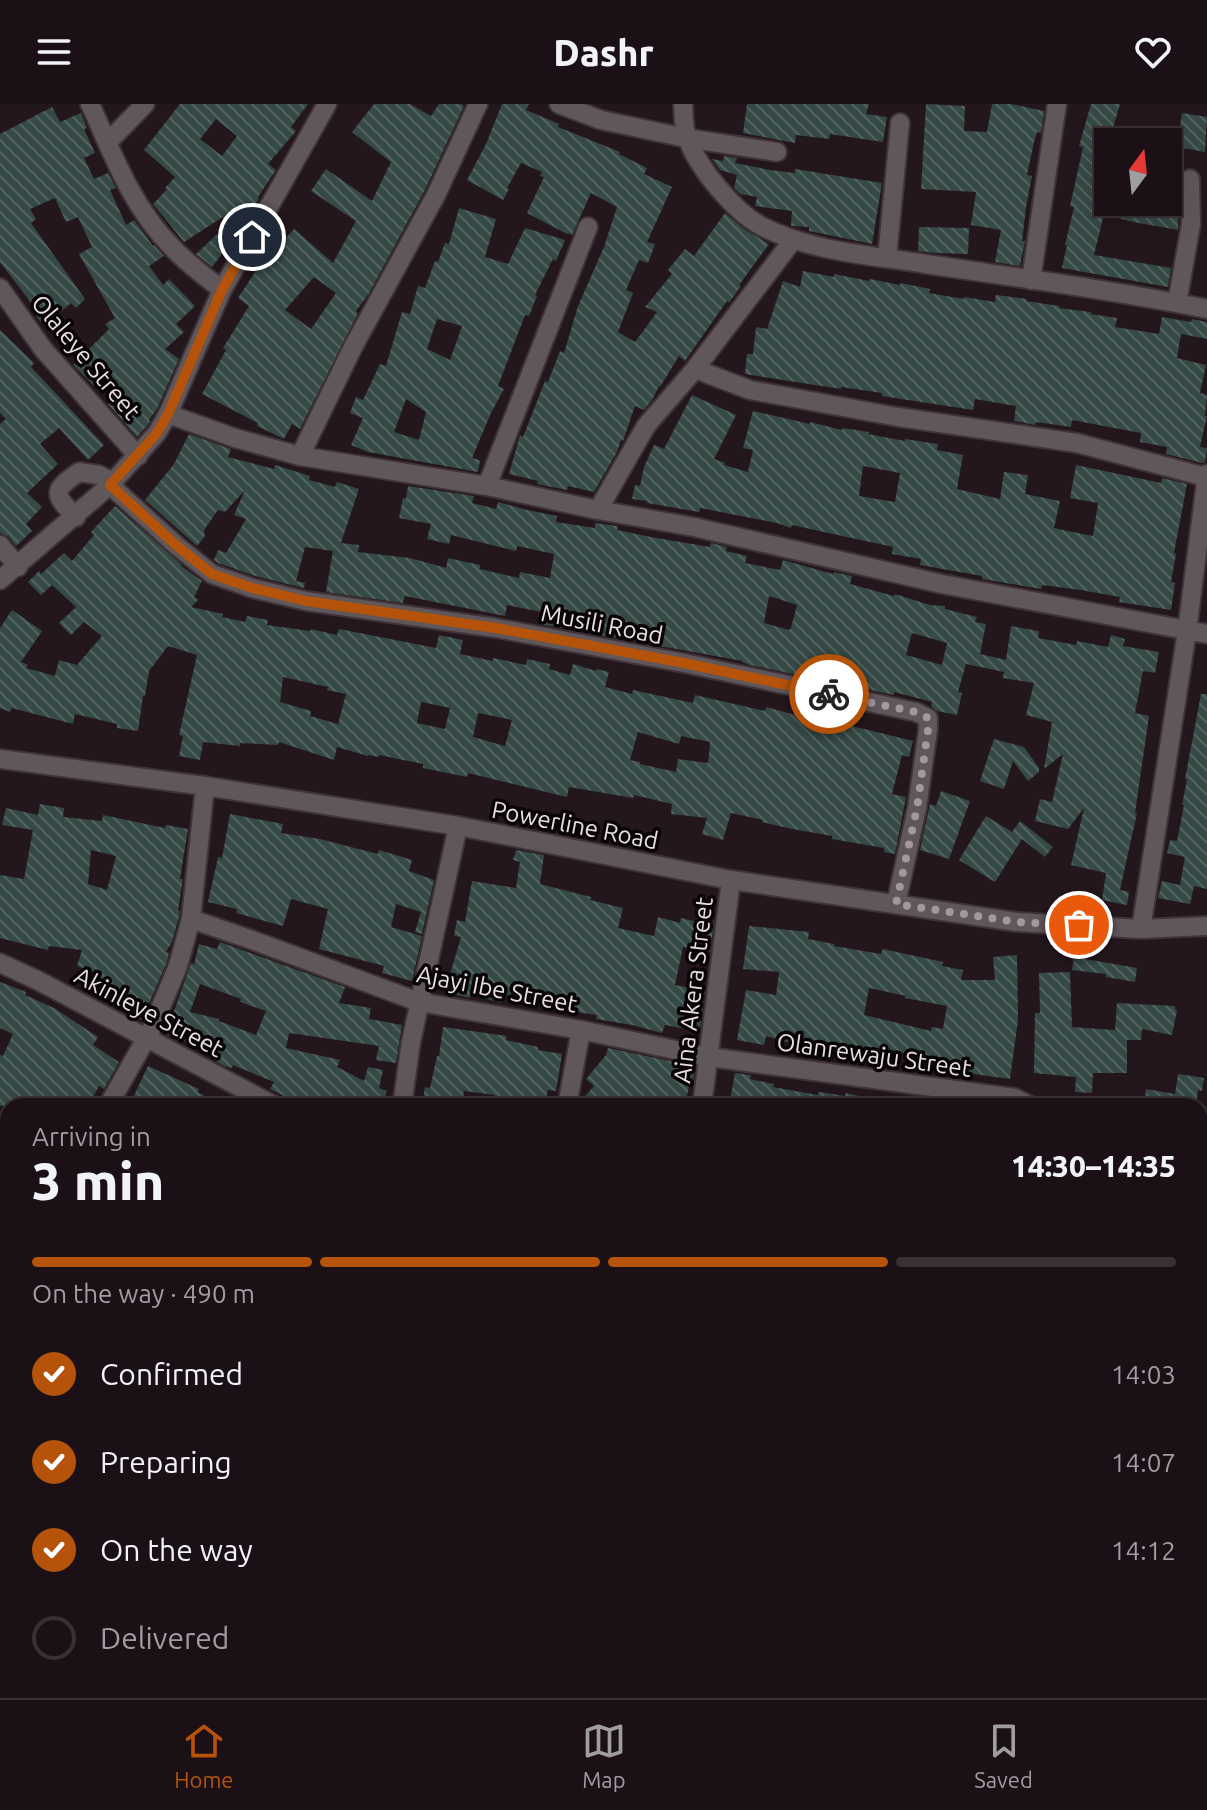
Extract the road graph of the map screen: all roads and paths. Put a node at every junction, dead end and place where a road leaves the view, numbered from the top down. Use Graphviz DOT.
graph roads {
  1 [pos="90,104"];
  2 [pos="145,104"];
  3 [pos="327,104"];
  4 [pos="478,104"];
  5 [pos="559,104"];
  6 [pos="683,104"];
  7 [pos="1057,104"];
  8 [pos="900,123"];
  9 [pos="686,138"];
  10 [pos="108,142"];
  11 [pos="777,152"];
  12 [pos="1190,179"];
  13 [pos="588,227"];
  14 [pos="793,240"];
  15 [pos="887,258"];
  16 [pos="1031,280"];
  17 [pos="0,288"];
  18 [pos="222,290"];
  19 [pos="1177,303"];
  20 [pos="1207,309"];
  21 [pos="695,369"];
  22 [pos="168,414"];
  23 [pos="138,456"];
  24 [pos="300,456"];
  25 [pos="1207,475"];
  26 [pos="112,484"];
  27 [pos="487,486"];
  28 [pos="598,510"];
  29 [pos="76,517"];
  30 [pos="0,545"];
  31 [pos="18,567"];
  32 [pos="0,580"];
  33 [pos="1187,631"];
  34 [pos="1207,634"];
  35 [pos="0,759"];
  36 [pos="205,786"];
  37 [pos="458,826"];
  38 [pos="731,880"];
  39 [pos="896,904"];
  40 [pos="191,919"];
  41 [pos="1207,926"];
  42 [pos="1141,929"];
  43 [pos="0,963"];
  44 [pos="419,1002"];
  45 [pos="581,1030"];
  46 [pos="147,1037"];
  47 [pos="709,1057"];
  48 [pos="113,1098"];
  49 [pos="260,1098"];
  50 [pos="403,1098"];
  51 [pos="568,1098"];
  52 [pos="703,1098"];
  53 [pos="1015,1098"];
  1 -- 10 [label="street"];
  2 -- 10 [label="street"];
  3 -- 18 [label="street"];
  4 -- 24 [label="street"];
  5 -- 9 [label="street"];
  6 -- 9 [label="street"];
  7 -- 16 [label="street"];
  8 -- 15 [label="street"];
  9 -- 11 [label="street"];
  9 -- 14 [label="street"];
  10 -- 18 [label="street"];
  12 -- 19 [label="street"];
  13 -- 27 [label="street"];
  14 -- 15 [label="street"];
  14 -- 21 [label="street"];
  15 -- 16 [label="street"];
  16 -- 19 [label="street"];
  17 -- 23 [label="street, Olaleye Street"];
  18 -- 22 [label="street"];
  19 -- 20 [label="street"];
  21 -- 25 [label="street"];
  21 -- 28 [label="street"];
  22 -- 23 [label="street"];
  22 -- 24 [label="street"];
  23 -- 26 [label="street"];
  24 -- 27 [label="street"];
  25 -- 33 [label="street"];
  26 -- 29 [label="street"];
  26 -- 29 [label="street"];
  26 -- 39 [label="street, Musili Road"];
  27 -- 28 [label="street"];
  28 -- 33 [label="street"];
  29 -- 31 [label="street"];
  30 -- 31 [label="street"];
  31 -- 32 [label="street"];
  33 -- 34 [label="street"];
  33 -- 42 [label="street"];
  35 -- 36 [label="street, Powerline Road"];
  36 -- 37 [label="street, Powerline Road"];
  36 -- 40 [label="street"];
  37 -- 38 [label="street, Powerline Road"];
  37 -- 44 [label="street"];
  38 -- 39 [label="street, Powerline Road"];
  38 -- 47 [label="street, Aina Akera Street"];
  39 -- 42 [label="street, Powerline Road"];
  40 -- 44 [label="street, Ajayi Ibe Street"];
  40 -- 46 [label="street"];
  41 -- 42 [label="street, Powerline Road"];
  43 -- 46 [label="street, Akinleye Street"];
  44 -- 45 [label="street, Ajayi Ibe Street"];
  44 -- 50 [label="street"];
  45 -- 47 [label="street, Ajayi Ibe Street"];
  45 -- 51 [label="street"];
  46 -- 48 [label="street"];
  46 -- 49 [label="street, Akinleye Street"];
  47 -- 52 [label="street, Aina Akera Street"];
  47 -- 53 [label="street, Olanrewaju Street"];
}
